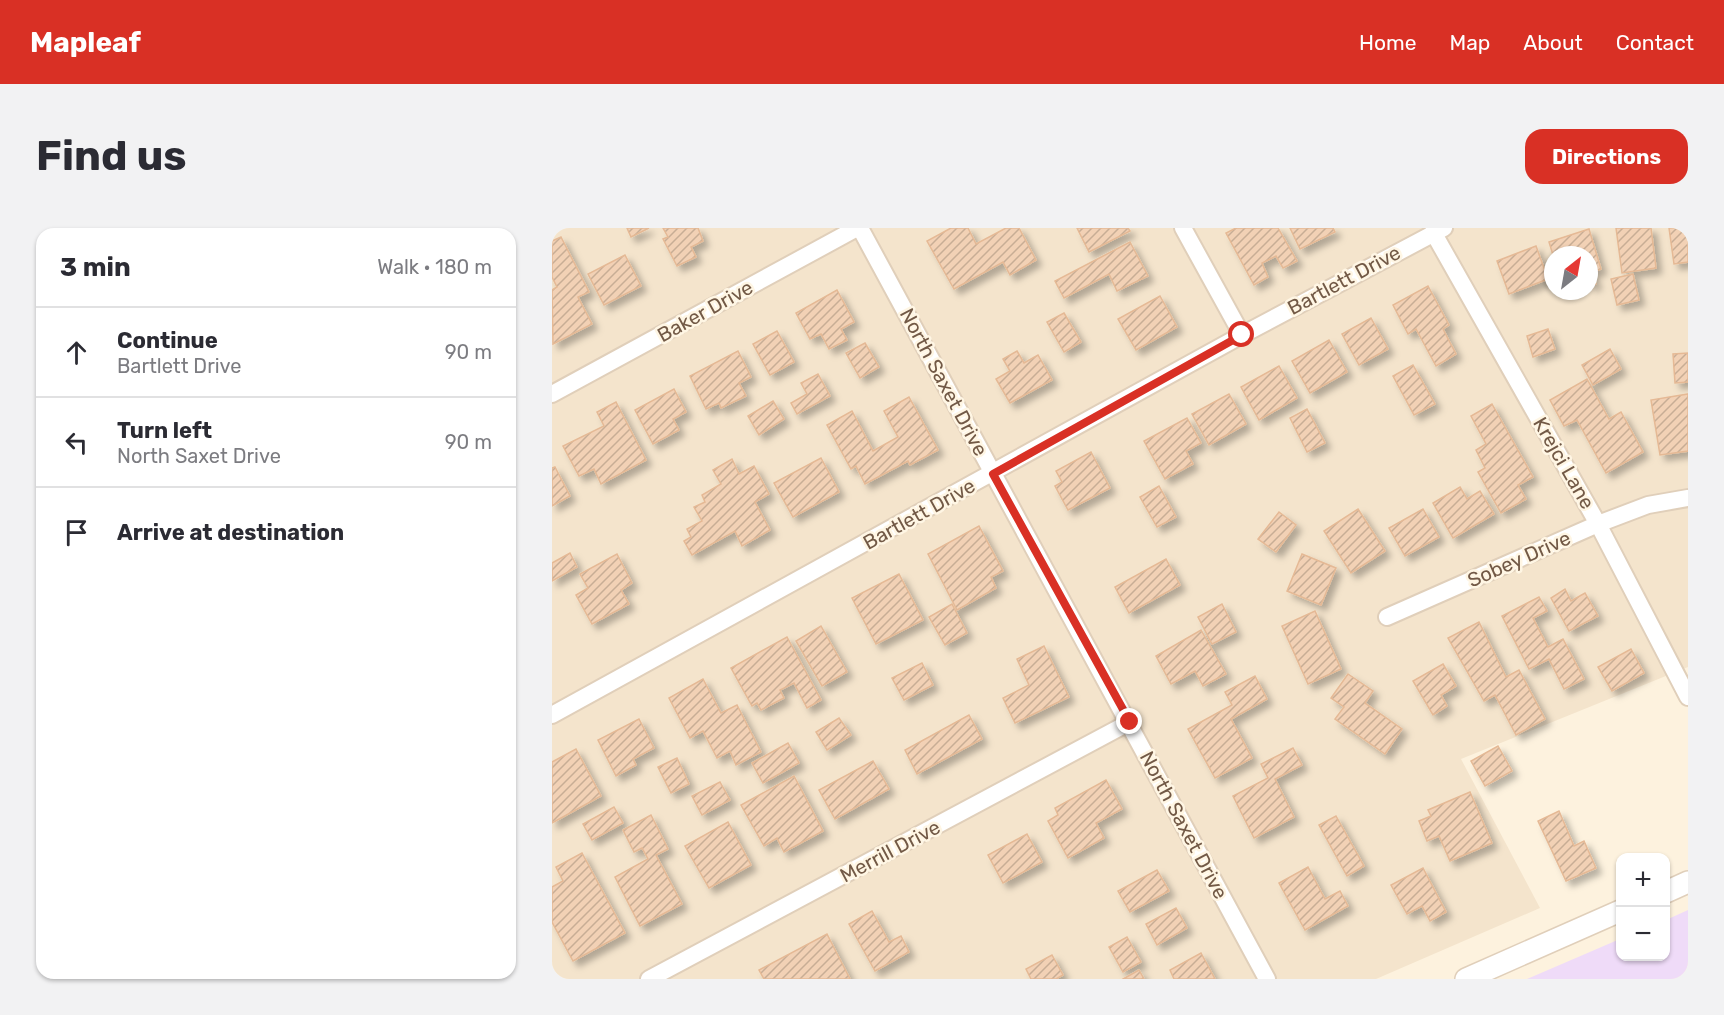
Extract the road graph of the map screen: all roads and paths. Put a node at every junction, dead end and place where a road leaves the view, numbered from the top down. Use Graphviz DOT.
graph roads {
  1 [pos="859,228"];
  2 [pos="1184,228"];
  3 [pos="1438,230"];
  4 [pos="1242,335"];
  5 [pos="552,394"];
  6 [pos="993,474"];
  7 [pos="1688,498"];
  8 [pos="1598,524"];
  9 [pos="1387,617"];
  10 [pos="1688,697"];
  11 [pos="552,715"];
  12 [pos="1130,722"];
  13 [pos="1688,882"];
  14 [pos="1670,890"];
  15 [pos="1616,914"];
  16 [pos="650,979"];
  17 [pos="1267,979"];
  18 [pos="1466,979"];
  1 -- 5 [label="street, Baker Drive"];
  1 -- 6 [label="street, North Saxet Drive"];
  2 -- 4 [label="street"];
  3 -- 4 [label="street, Bartlett Drive"];
  3 -- 8 [label="street, Krejci Lane"];
  4 -- 6 [label="street, Bartlett Drive"];
  6 -- 11 [label="street, Bartlett Drive"];
  6 -- 12 [label="street, North Saxet Drive"];
  7 -- 8 [label="street, Sobey Drive"];
  8 -- 9 [label="street, Sobey Drive"];
  8 -- 10 [label="street, Krejci Lane"];
  12 -- 16 [label="street, Merrill Drive"];
  12 -- 17 [label="street, North Saxet Drive"];
  13 -- 14 [label="street"];
  15 -- 18 [label="street"];
}
